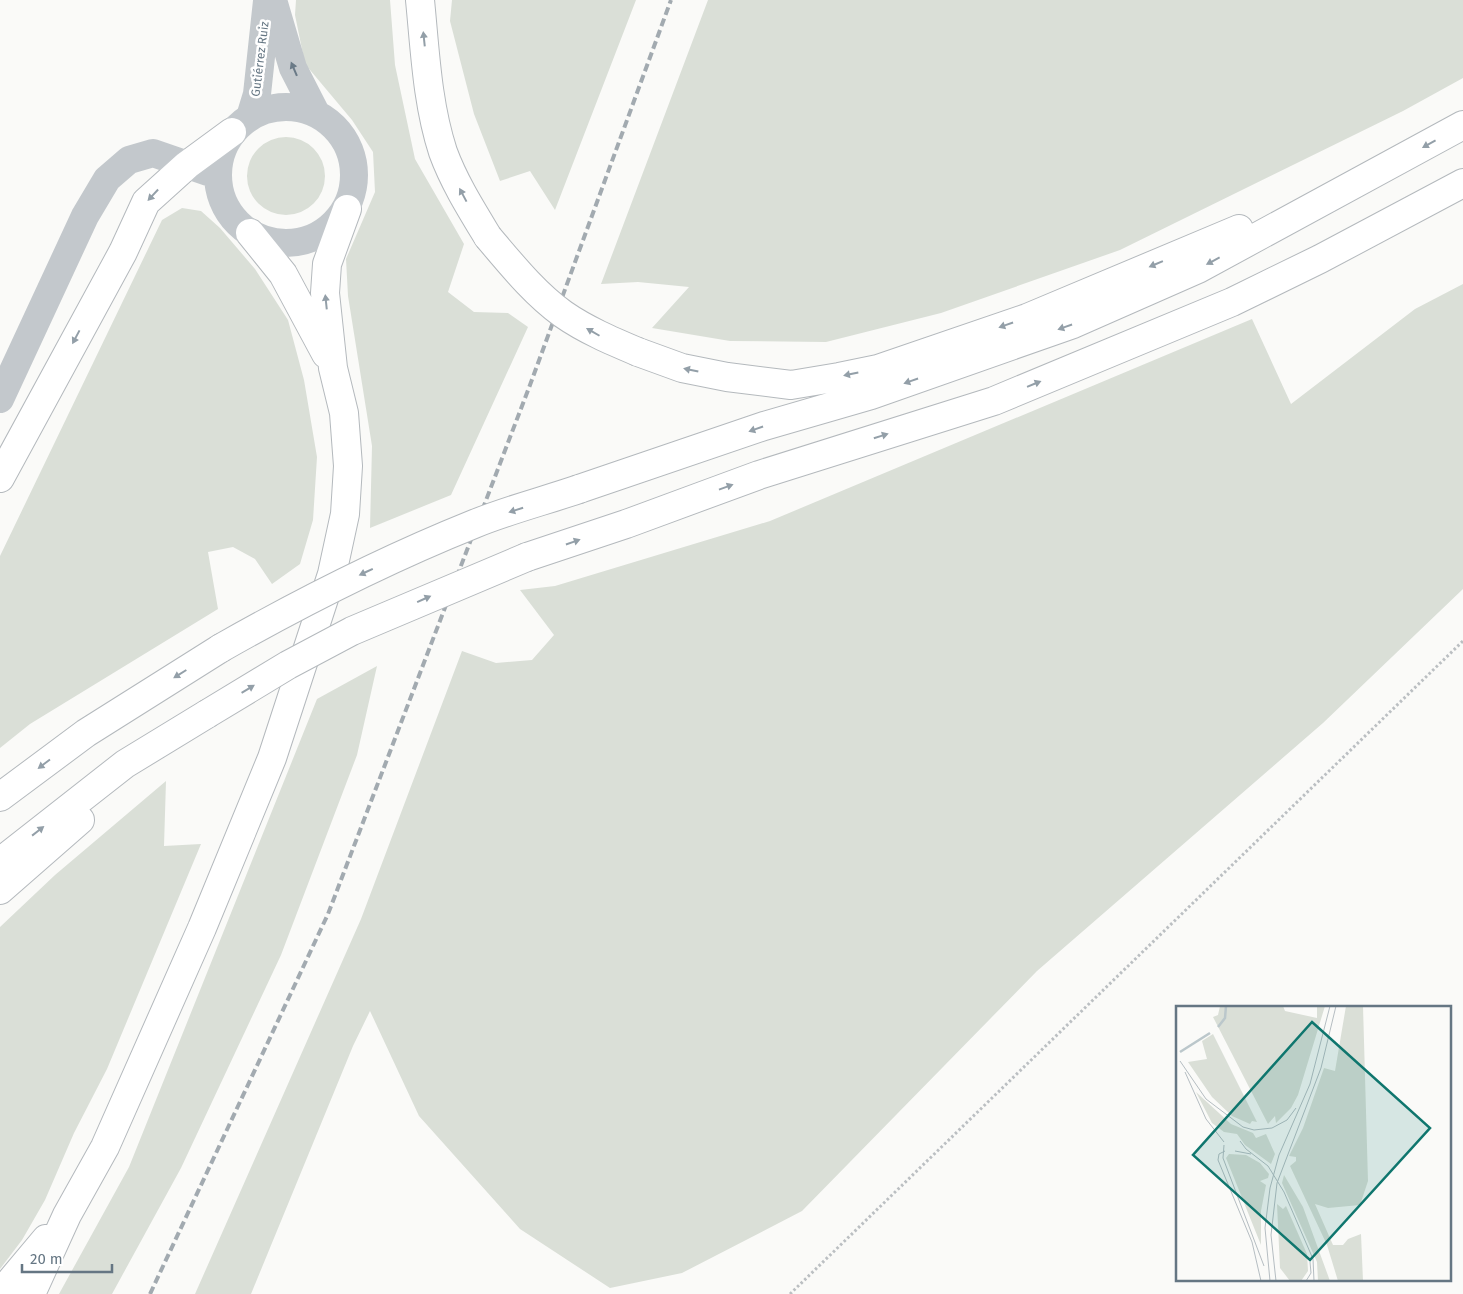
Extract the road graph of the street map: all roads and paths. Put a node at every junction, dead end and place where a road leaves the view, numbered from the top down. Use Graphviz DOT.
graph roads {
  1 [pos="267,0"];
  2 [pos="272,0"];
  3 [pos="420,0"];
  4 [pos="316,113"];
  5 [pos="241,124"];
  6 [pos="1463,126"];
  7 [pos="1395,163"];
  8 [pos="187,165"];
  9 [pos="218,175"];
  10 [pos="1463,183"];
  11 [pos="347,209"];
  12 [pos="250,233"];
  13 [pos="334,368"];
  14 [pos="0,399"];
  15 [pos="0,478"];
  16 [pos="1463,641"];
  17 [pos="171,735"];
  18 [pos="0,797"];
  19 [pos="0,862"];
  20 [pos="0,890"];
  21 [pos="66,1215"];
  22 [pos="0,1294"];
  23 [pos="31,1294"];
  24 [pos="790,1294"];
  1 -- 5 [label="street, Gutiérrez Ruiz"];
  4 -- 2 [label="street, Gutiérrez Ruiz, one-way"];
  7 -- 3 [label="highway, one-way, bridge"];
  4 -- 5 [label="street"];
  4 -- 11 [label="street"];
  5 -- 8 [label="highway"];
  5 -- 9 [label="street"];
  6 -- 7 [label="highway, one-way"];
  7 -- 18 [label="highway, one-way, bridge"];
  8 -- 9 [label="street"];
  8 -- 14 [label="street"];
  8 -- 15 [label="highway, one-way"];
  9 -- 12 [label="street"];
  17 -- 10 [label="highway, one-way, bridge"];
  11 -- 12 [label="street"];
  13 -- 11 [label="highway, one-way"];
  12 -- 13 [label="highway"];
  13 -- 21 [label="highway"];
  16 -- 24 [label="path"];
  19 -- 17 [label="highway, one-way"];
  17 -- 20 [label="highway"];
  21 -- 22 [label="highway"];
  21 -- 23 [label="highway"];
}
